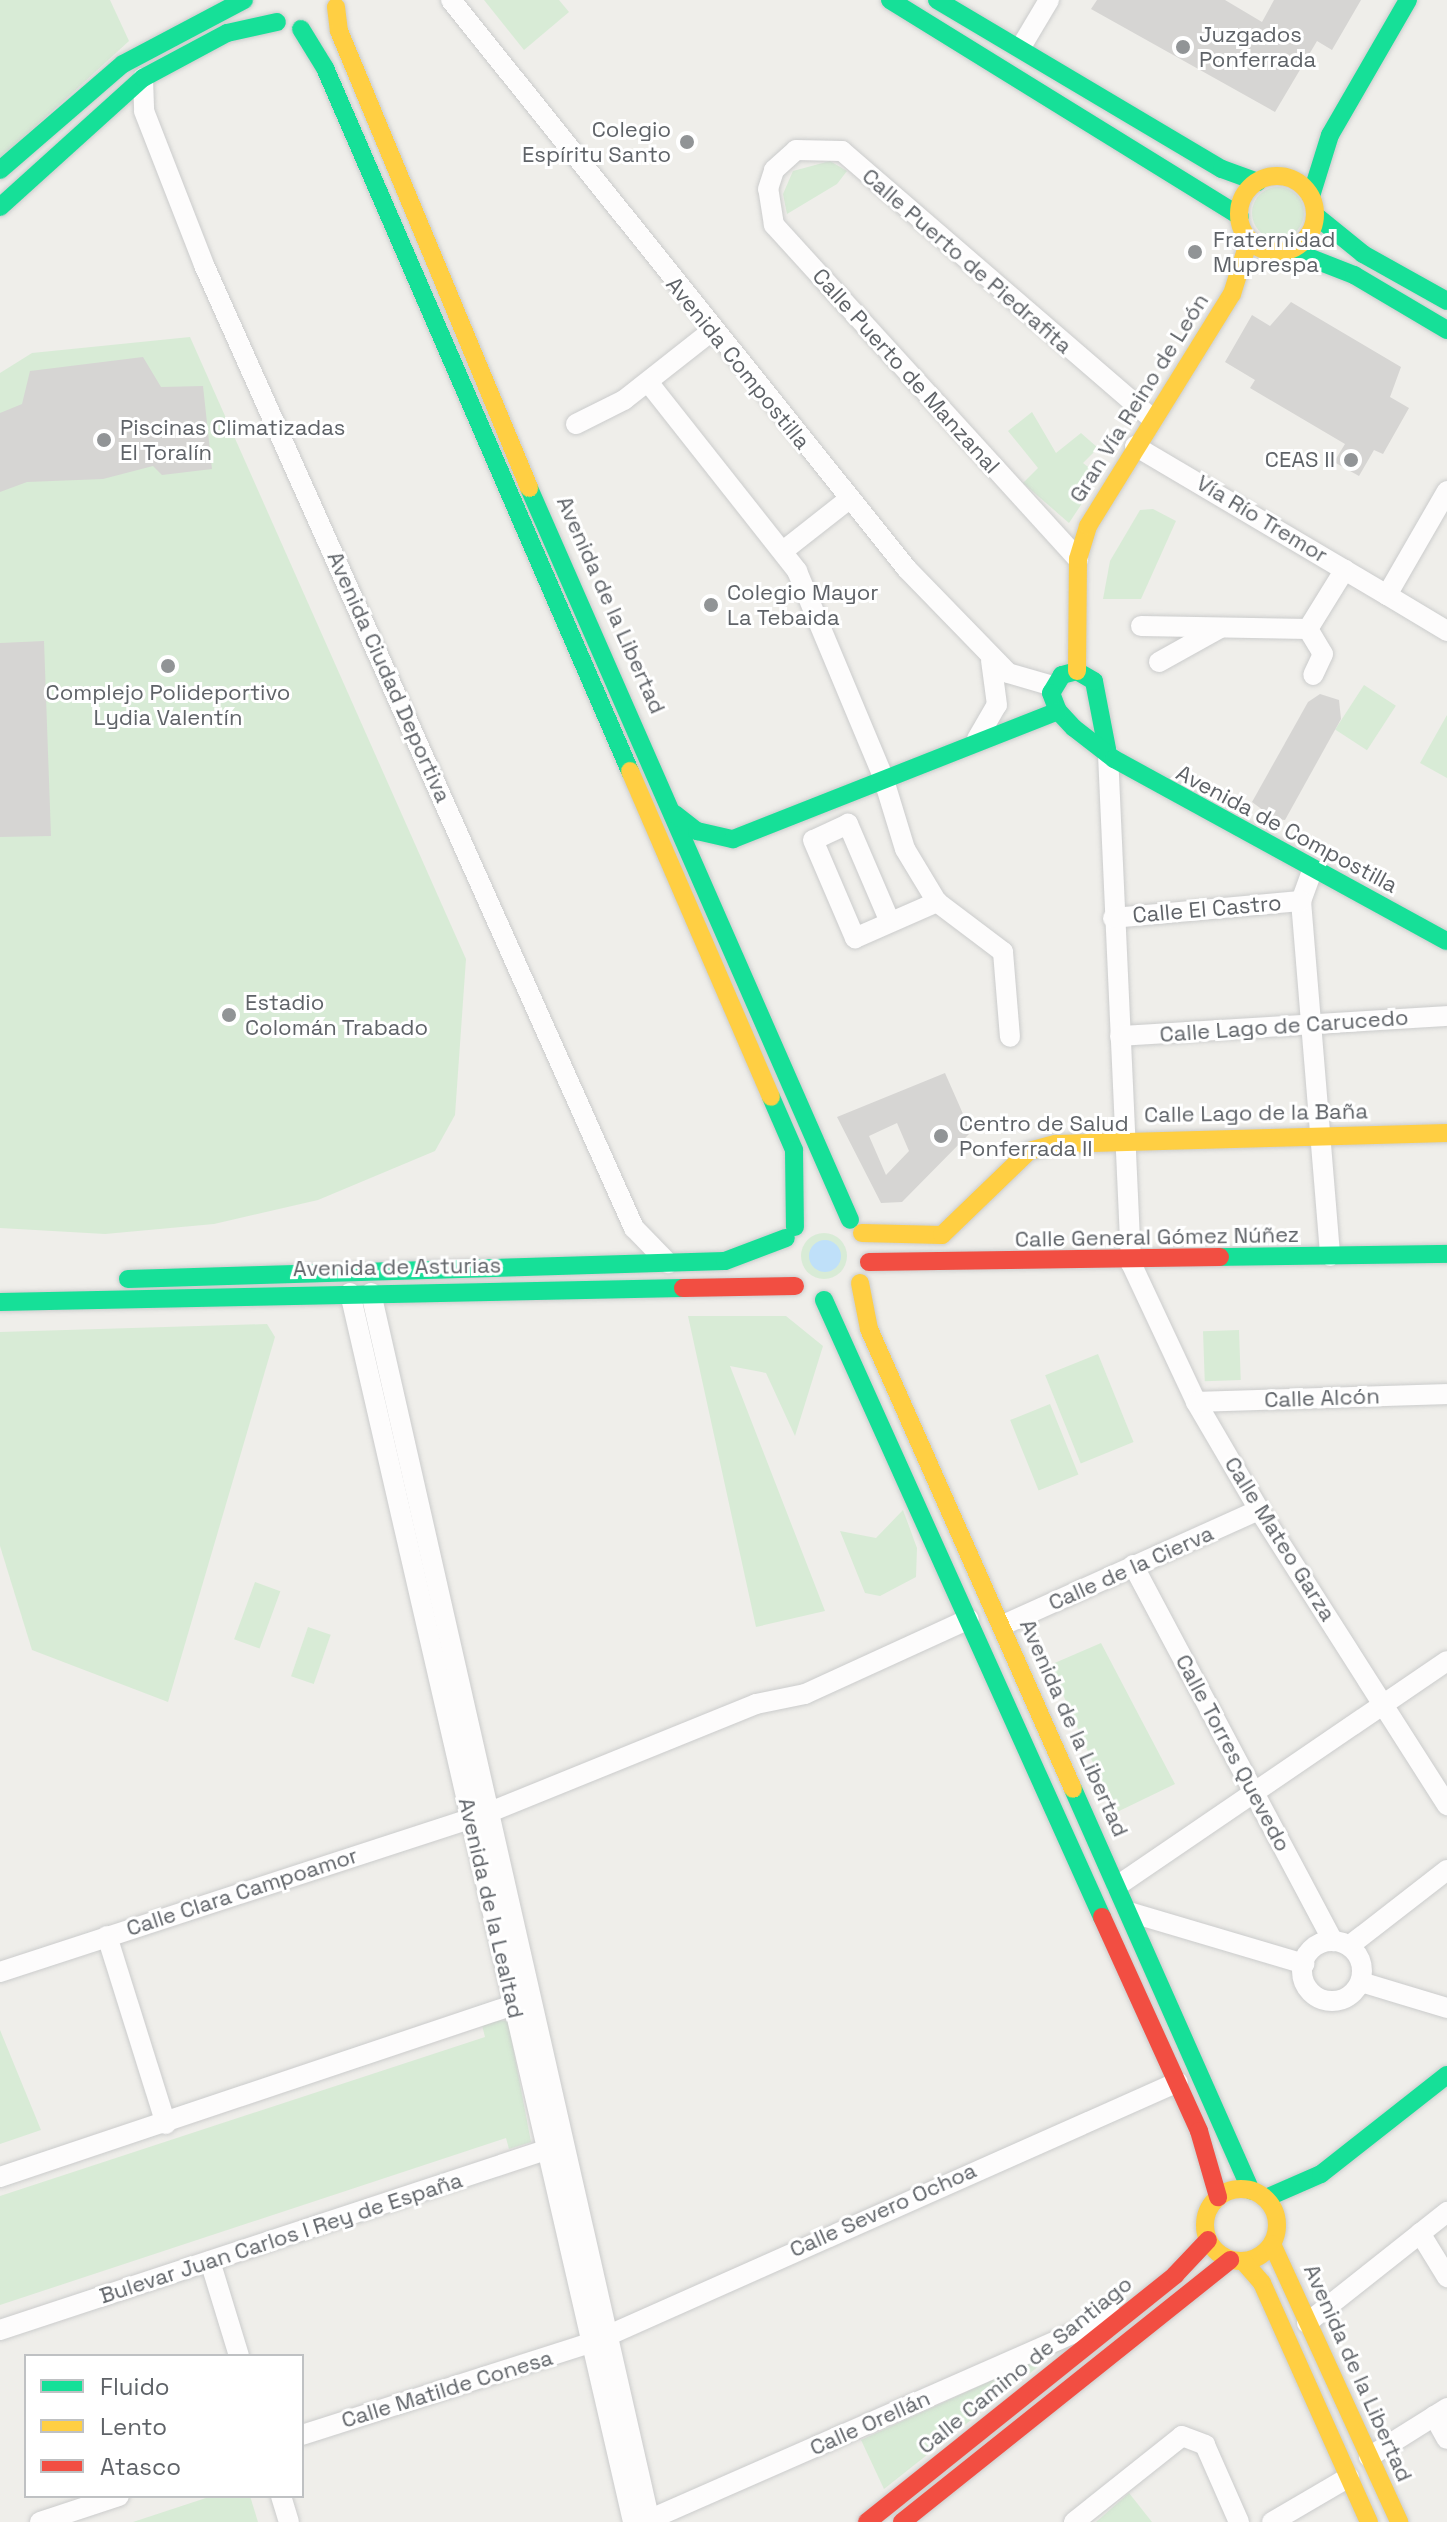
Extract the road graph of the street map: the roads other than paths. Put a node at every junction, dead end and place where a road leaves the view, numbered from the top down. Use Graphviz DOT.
graph roads {
  1 [pos="244,0"];
  2 [pos="262,0"];
  3 [pos="890,0"];
  4 [pos="937,0"];
  5 [pos="1049,0"];
  6 [pos="1408,0"];
  7 [pos="452,1"];
  8 [pos="337,4"];
  9 [pos="277,22"];
  10 [pos="301,29"];
  11 [pos="1021,47"];
  12 [pos="143,78"];
  13 [pos="102,111"];
  14 [pos="151,134"];
  15 [pos="1330,135"];
  16 [pos="0,170"];
  17 [pos="774,170"];
  18 [pos="1288,178"];
  19 [pos="1258,182"];
  20 [pos="1311,196"];
  21 [pos="0,207"];
  22 [pos="1315,215"];
  23 [pos="1240,216"];
  24 [pos="1249,240"];
  25 [pos="1286,251"];
  26 [pos="1232,294"];
  27 [pos="1447,301"];
  28 [pos="713,330"];
  29 [pos="1447,330"];
  30 [pos="648,382"];
  31 [pos="1152,419"];
  32 [pos="576,424"];
  33 [pos="1135,446"];
  34 [pos="1447,491"];
  35 [pos="849,499"];
  36 [pos="783,551"];
  37 [pos="1078,559"];
  38 [pos="1345,569"];
  39 [pos="1387,595"];
  40 [pos="585,602"];
  41 [pos="558,613"];
  42 [pos="595,625"];
  43 [pos="1141,626"];
  44 [pos="1220,628"];
  45 [pos="1308,629"];
  46 [pos="1447,631"];
  47 [pos="568,636"];
  48 [pos="991,660"];
  49 [pos="1159,662"];
  50 [pos="1077,671"];
  51 [pos="1313,675"];
  52 [pos="1097,689"];
  53 [pos="1056,704"];
  54 [pos="977,739"];
  55 [pos="1108,754"];
  56 [pos="883,777"];
  57 [pos="1142,778"];
  58 [pos="1110,797"];
  59 [pos="675,813"];
  60 [pos="733,839"];
  61 [pos="1312,871"];
  62 [pos="1301,901"];
  63 [pos="937,902"];
  64 [pos="718,908"];
  65 [pos="1113,918"];
  66 [pos="890,922"];
  67 [pos="1447,941"];
  68 [pos="1447,1016"];
  69 [pos="1313,1025"];
  70 [pos="1120,1036"];
  71 [pos="1010,1037"];
  72 [pos="1447,1133"];
  73 [pos="1322,1135"];
  74 [pos="1127,1140"];
  75 [pos="630,1219"];
  76 [pos="856,1226"];
  77 [pos="790,1232"];
  78 [pos="1447,1254"];
  79 [pos="1330,1256"];
  80 [pos="869,1262"];
  81 [pos="668,1263"];
  82 [pos="1131,1263"];
  83 [pos="616,1265"];
  84 [pos="0,1283"];
  85 [pos="860,1283"];
  86 [pos="795,1286"];
  87 [pos="350,1293"];
  88 [pos="371,1293"];
  89 [pos="824,1300"];
  90 [pos="0,1302"];
  91 [pos="1447,1394"];
  92 [pos="1196,1402"];
  93 [pos="1259,1510"];
  94 [pos="1133,1565"];
  95 [pos="969,1619"];
  96 [pos="1003,1625"];
  97 [pos="1447,1661"];
  98 [pos="1384,1704"];
  99 [pos="1256,1797"];
  100 [pos="1447,1805"];
  101 [pos="477,1816"];
  102 [pos="1447,1870"];
  103 [pos="1117,1886"];
  104 [pos="1129,1912"];
  105 [pos="107,1936"];
  106 [pos="1341,1943"];
  107 [pos="1304,1964"];
  108 [pos="0,1972"];
  109 [pos="1361,1982"];
  110 [pos="521,2002"];
  111 [pos="1447,2008"];
  112 [pos="1447,2075"];
  113 [pos="1178,2082"];
  114 [pos="166,2124"];
  115 [pos="554,2148"];
  116 [pos="1321,2174"];
  117 [pos="0,2177"];
  118 [pos="1258,2194"];
  119 [pos="1218,2197"];
  120 [pos="1447,2212"];
  121 [pos="1420,2233"];
  122 [pos="1275,2236"];
  123 [pos="1208,2240"];
  124 [pos="1237,2260"];
  125 [pos="210,2261"];
  126 [pos="1447,2277"];
  127 [pos="1135,2306"];
  128 [pos="1307,2323"];
  129 [pos="0,2330"];
  130 [pos="599,2340"];
  131 [pos="238,2354"];
  132 [pos="1441,2412"];
  133 [pos="304,2434"];
  134 [pos="1447,2439"];
  135 [pos="1369,2457"];
  136 [pos="1349,2477"];
  137 [pos="113,2498"];
  138 [pos="282,2498"];
  139 [pos="644,2521"];
  140 [pos="40,2522"];
  141 [pos="289,2522"];
  142 [pos="867,2522"];
  143 [pos="902,2522"];
  144 [pos="1074,2522"];
  145 [pos="1239,2522"];
  146 [pos="1272,2522"];
  147 [pos="1369,2522"];
  148 [pos="1399,2522"];
  1 -- 16 [label="main road"];
  2 -- 9 [label="main road"];
  3 -- 23 [label="main road"];
  4 -- 11 [label="main road"];
  5 -- 11 [label="street"];
  6 -- 15 [label="main road"];
  7 -- 28 [label="street, Avenida Compostilla"];
  8 -- 10 [label="main road"];
  8 -- 40 [label="main road, Avenida de la Libertad"];
  9 -- 10 [label="main road"];
  9 -- 12 [label="main road"];
  10 -- 41 [label="main road"];
  11 -- 19 [label="main road"];
  12 -- 13 [label="main road"];
  12 -- 14 [label="street, Avenida Ciudad Deportiva"];
  13 -- 14 [label="street"];
  13 -- 21 [label="main road"];
  14 -- 75 [label="street, Avenida Ciudad Deportiva"];
  15 -- 18 [label="main road"];
  15 -- 20 [label="main road"];
  17 -- 31 [label="street, Calle Puerto de Piedrafita"];
  17 -- 37 [label="street, Calle Puerto de Manzanal"];
  18 -- 19 [label="main road"];
  18 -- 20 [label="main road"];
  19 -- 23 [label="main road"];
  20 -- 22 [label="main road"];
  22 -- 25 [label="main road"];
  22 -- 27 [label="main road"];
  23 -- 24 [label="main road"];
  24 -- 25 [label="main road"];
  24 -- 26 [label="main road, Gran Vía Reino de León"];
  25 -- 26 [label="main road, Gran Vía Reino de León"];
  25 -- 29 [label="main road"];
  26 -- 31 [label="main road, Gran Vía Reino de León"];
  28 -- 30 [label="street"];
  28 -- 35 [label="street, Avenida Compostilla"];
  30 -- 32 [label="street"];
  30 -- 36 [label="street"];
  31 -- 33 [label="main road, Gran Vía Reino de León"];
  33 -- 37 [label="main road, Gran Vía Reino de León"];
  33 -- 38 [label="street, Vía Río Tremor"];
  34 -- 39 [label="street"];
  35 -- 36 [label="street"];
  35 -- 48 [label="street, Avenida Compostilla"];
  36 -- 56 [label="street"];
  37 -- 50 [label="main road, Gran Vía Reino de León"];
  38 -- 39 [label="street, Vía Río Tremor"];
  38 -- 45 [label="street"];
  39 -- 46 [label="street, Vía Río Tremor"];
  40 -- 41 [label="main road"];
  40 -- 42 [label="main road, Avenida de la Libertad"];
  41 -- 47 [label="main road"];
  42 -- 47 [label="main road"];
  42 -- 59 [label="main road, Avenida de la Libertad"];
  43 -- 44 [label="street"];
  44 -- 45 [label="street"];
  44 -- 49 [label="street"];
  45 -- 51 [label="street"];
  47 -- 77 [label="main road"];
  48 -- 53 [label="street, Avenida Compostilla"];
  48 -- 54 [label="street"];
  50 -- 52 [label="main road"];
  50 -- 53 [label="main road"];
  52 -- 53 [label="main road"];
  52 -- 55 [label="main road"];
  53 -- 54 [label="main road"];
  53 -- 55 [label="main road, Avenida de Compostilla"];
  54 -- 56 [label="main road"];
  55 -- 57 [label="main road, Avenida de Compostilla"];
  55 -- 58 [label="street"];
  56 -- 60 [label="main road"];
  56 -- 63 [label="street"];
  57 -- 58 [label="street"];
  57 -- 61 [label="main road, Avenida de Compostilla"];
  58 -- 65 [label="street"];
  59 -- 60 [label="main road"];
  59 -- 64 [label="main road, Avenida de la Libertad"];
  60 -- 64 [label="main road"];
  61 -- 62 [label="street"];
  61 -- 67 [label="main road, Avenida de Compostilla"];
  62 -- 65 [label="street, Calle El Castro"];
  62 -- 69 [label="street"];
  63 -- 66 [label="street"];
  63 -- 71 [label="street"];
  64 -- 76 [label="main road, Avenida de la Libertad"];
  65 -- 70 [label="street"];
  66 -- 66 [label="street"];
  68 -- 69 [label="street, Calle Lago de Carucedo"];
  69 -- 70 [label="street, Calle Lago de Carucedo"];
  69 -- 73 [label="street"];
  70 -- 74 [label="street"];
  72 -- 73 [label="main road, Calle Lago de la Baña"];
  73 -- 74 [label="main road, Calle Lago de la Baña"];
  73 -- 79 [label="street"];
  74 -- 76 [label="main road, Calle Lago de la Baña"];
  74 -- 82 [label="street"];
  75 -- 81 [label="street, Avenida Ciudad Deportiva"];
  75 -- 83 [label="street"];
  76 -- 77 [label="main road"];
  76 -- 80 [label="main road"];
  77 -- 81 [label="main road, Avenida de Asturias"];
  77 -- 86 [label="main road"];
  78 -- 79 [label="main road, Calle General Gómez Núñez"];
  79 -- 82 [label="main road, Calle General Gómez Núñez"];
  80 -- 82 [label="main road, Calle General Gómez Núñez"];
  80 -- 85 [label="main road"];
  81 -- 83 [label="main road, Avenida de Asturias"];
  82 -- 92 [label="street, Calle Mateo Garza"];
  83 -- 84 [label="main road, Avenida de Asturias"];
  85 -- 89 [label="main road"];
  85 -- 96 [label="main road, Avenida de la Libertad"];
  86 -- 88 [label="main road, Avenida de Asturias"];
  86 -- 89 [label="main road"];
  87 -- 88 [label="main road, Avenida de Asturias"];
  87 -- 90 [label="main road, Avenida de Asturias"];
  87 -- 101 [label="street, Avenida de la Lealtad"];
  88 -- 101 [label="street, Avenida de la Lealtad"];
  89 -- 95 [label="main road"];
  91 -- 92 [label="street, Calle Alcón"];
  92 -- 93 [label="street, Calle Mateo Garza"];
  93 -- 94 [label="street, Calle de la Cierva"];
  93 -- 98 [label="street, Calle Mateo Garza"];
  94 -- 96 [label="street, Calle de la Cierva"];
  94 -- 99 [label="street, Calle Torres Quevedo"];
  95 -- 101 [label="street, Avenida de la Lealtad"];
  95 -- 113 [label="main road"];
  96 -- 103 [label="main road, Avenida de la Libertad"];
  97 -- 98 [label="street"];
  98 -- 99 [label="street"];
  98 -- 100 [label="street, Calle Mateo Garza"];
  99 -- 103 [label="street"];
  99 -- 106 [label="street, Calle Torres Quevedo"];
  101 -- 105 [label="street, Calle Clara Campoamor"];
  101 -- 110 [label="street, Avenida de la Lealtad"];
  102 -- 106 [label="street"];
  103 -- 104 [label="main road, Avenida de la Libertad"];
  104 -- 107 [label="street"];
  104 -- 118 [label="main road, Avenida de la Libertad"];
  105 -- 108 [label="street, Calle Clara Campoamor"];
  105 -- 114 [label="street"];
  106 -- 107 [label="street"];
  106 -- 109 [label="street"];
  107 -- 109 [label="street"];
  109 -- 111 [label="street"];
  110 -- 114 [label="street"];
  110 -- 115 [label="street, Avenida de la Lealtad"];
  112 -- 116 [label="main road"];
  113 -- 119 [label="main road"];
  113 -- 130 [label="street, Calle Severo Ochoa"];
  114 -- 117 [label="street"];
  115 -- 125 [label="street, Bulevar Juan Carlos I Rey de España"];
  115 -- 130 [label="street, Avenida de la Lealtad"];
  116 -- 118 [label="main road"];
  116 -- 122 [label="main road"];
  118 -- 119 [label="main road"];
  118 -- 122 [label="main road"];
  119 -- 123 [label="main road"];
  120 -- 121 [label="street"];
  121 -- 126 [label="street"];
  121 -- 128 [label="street"];
  122 -- 124 [label="main road"];
  122 -- 128 [label="main road, Avenida de la Libertad"];
  123 -- 124 [label="main road"];
  123 -- 127 [label="main road, Calle Camino de Santiago"];
  124 -- 136 [label="main road"];
  124 -- 143 [label="main road, Calle Camino de Santiago"];
  125 -- 129 [label="street, Bulevar Juan Carlos I Rey de España"];
  125 -- 131 [label="street"];
  127 -- 139 [label="street, Calle Orellán"];
  127 -- 142 [label="main road, Calle Camino de Santiago"];
  128 -- 135 [label="main road, Avenida de la Libertad"];
  130 -- 133 [label="street, Calle Matilde Conesa"];
  130 -- 139 [label="street, Avenida de la Lealtad"];
  132 -- 134 [label="street"];
  132 -- 135 [label="street"];
  135 -- 148 [label="main road, Avenida de la Libertad"];
  136 -- 146 [label="street"];
  136 -- 147 [label="main road"];
  137 -- 140 [label="street"];
  138 -- 141 [label="street"];
  144 -- 145 [label="street"];
}
